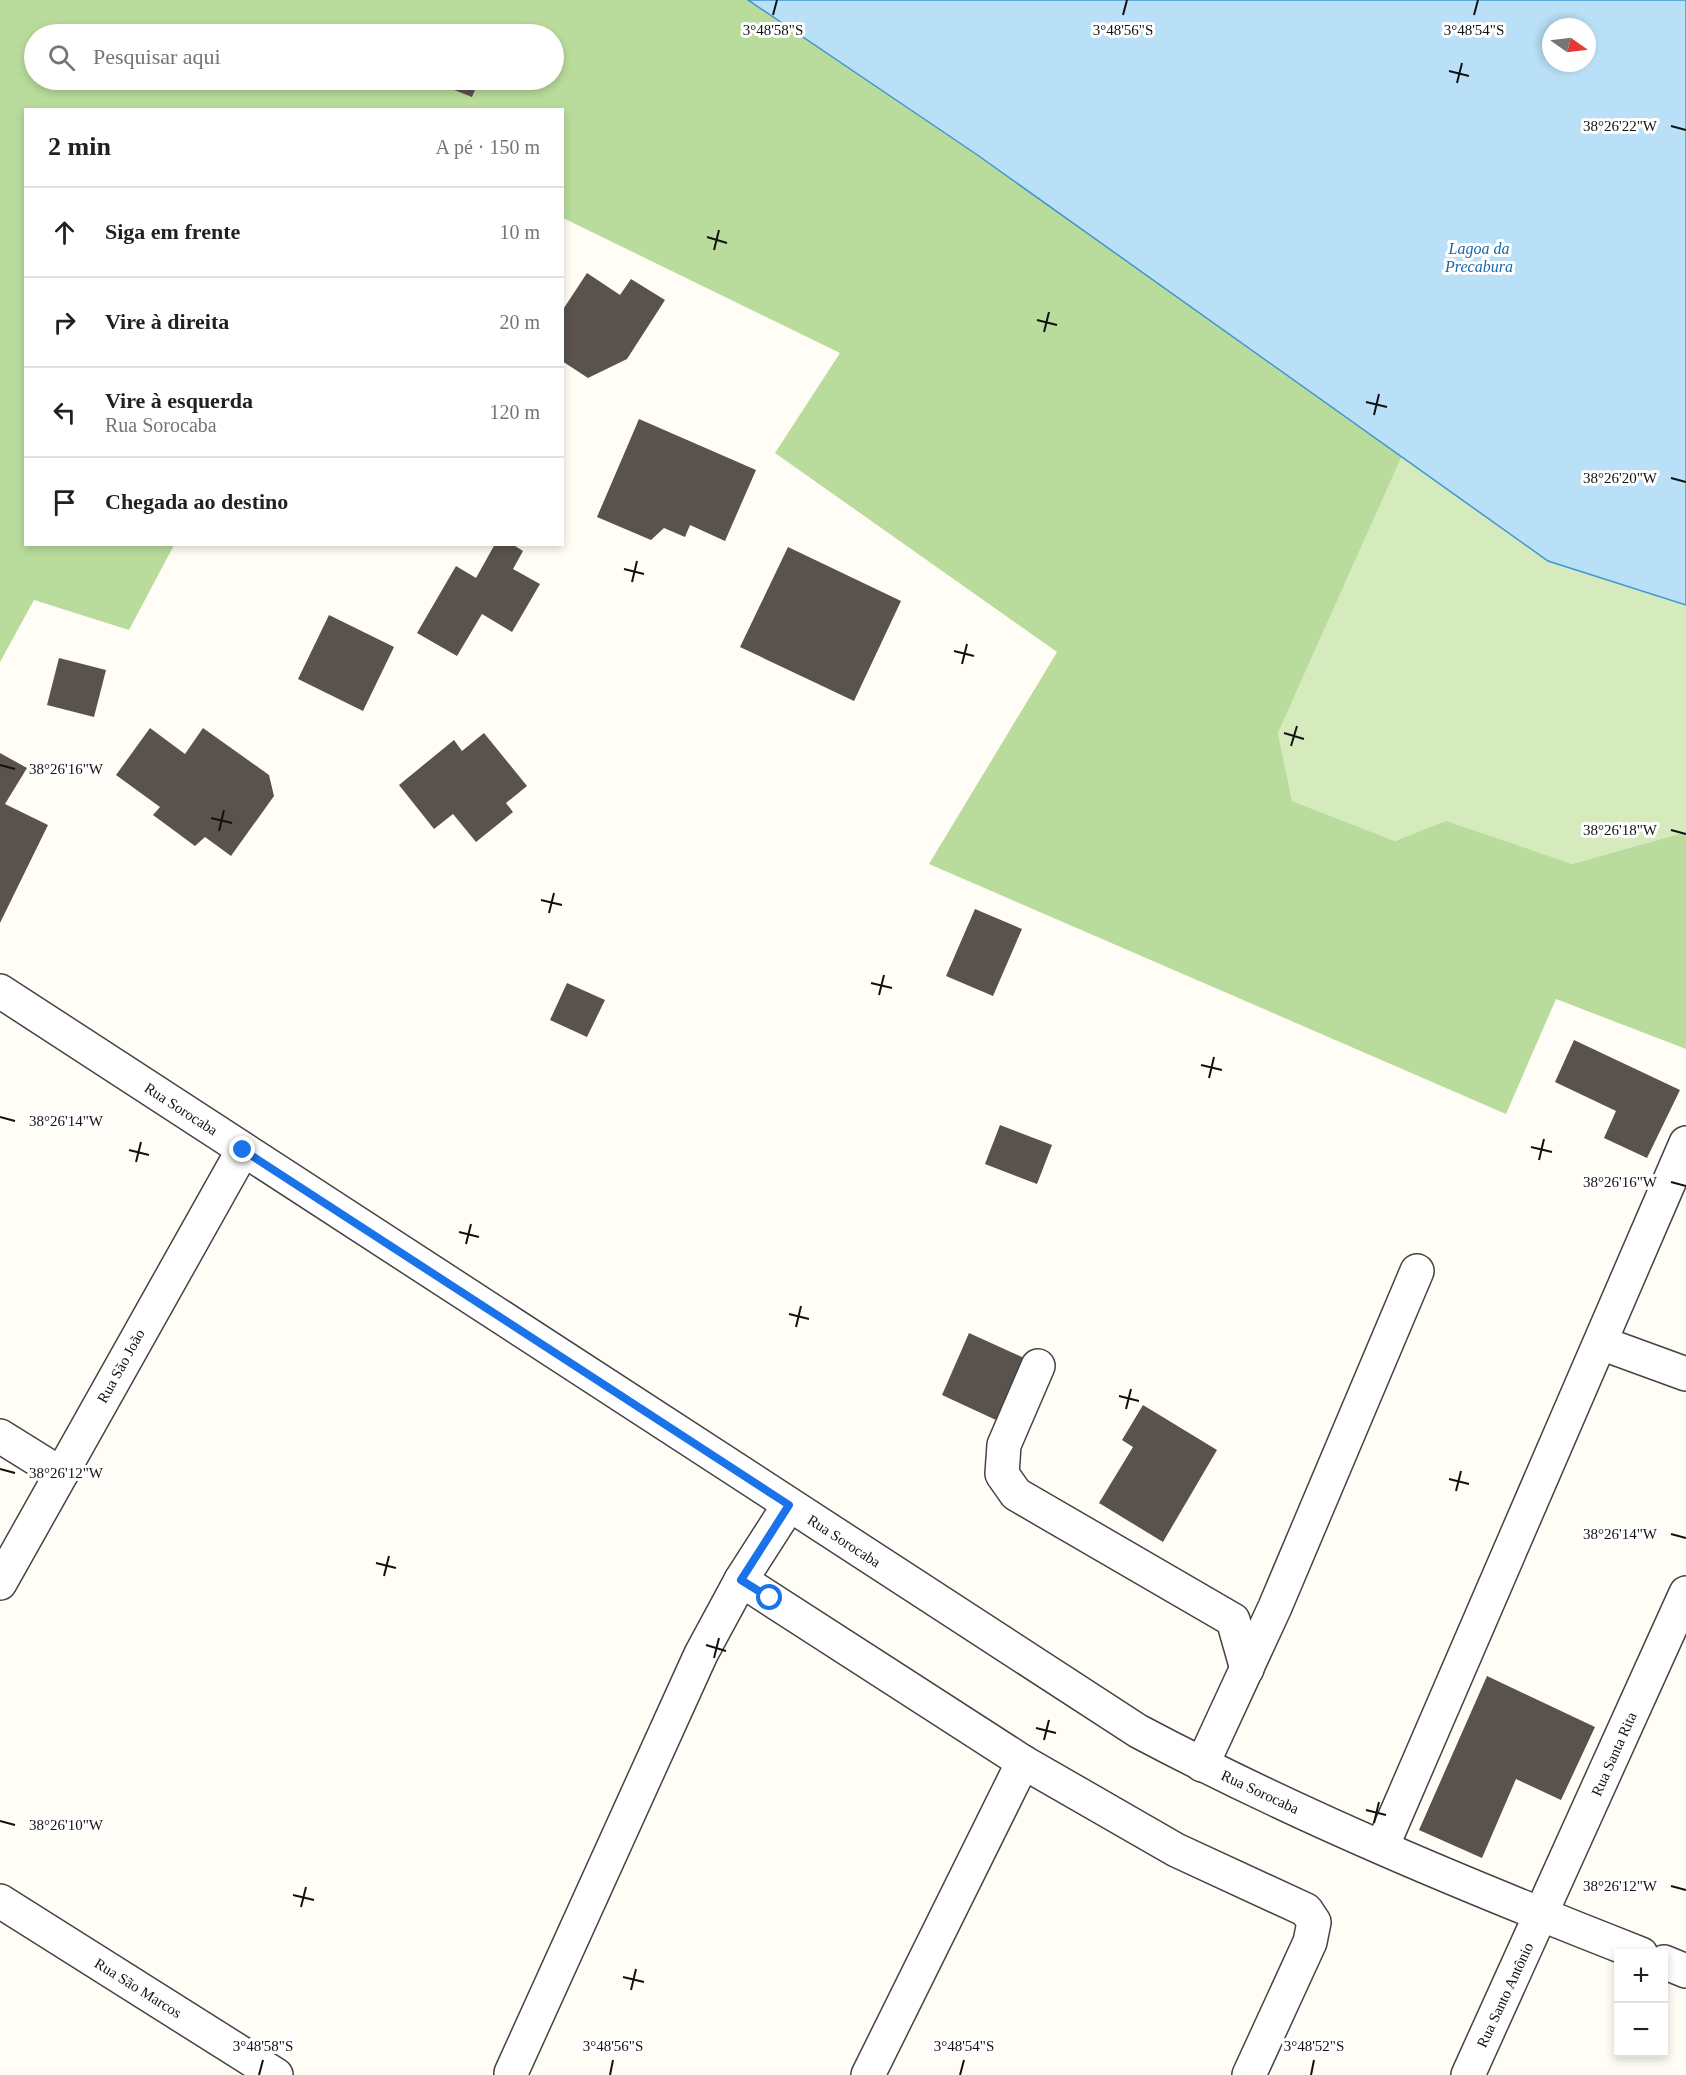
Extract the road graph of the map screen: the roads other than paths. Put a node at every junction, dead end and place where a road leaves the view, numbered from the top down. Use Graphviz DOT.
graph roads {
  1 [pos="0,991"];
  2 [pos="1686,1143"];
  3 [pos="243,1150"];
  4 [pos="1417,1270"];
  5 [pos="1601,1343"];
  6 [pos="1038,1366"];
  7 [pos="1686,1374"];
  8 [pos="0,1436"];
  9 [pos="61,1474"];
  10 [pos="789,1505"];
  11 [pos="741,1580"];
  12 [pos="0,1582"];
  13 [pos="1686,1593"];
  14 [pos="1247,1669"];
  15 [pos="1023,1762"];
  16 [pos="1202,1765"];
  17 [pos="1382,1847"];
  18 [pos="0,1901"];
  19 [pos="1541,1915"];
  20 [pos="1630,1949"];
  21 [pos="1668,1964"];
  22 [pos="1686,1971"];
  23 [pos="511,2073"];
  24 [pos="276,2075"];
  25 [pos="868,2075"];
  26 [pos="1249,2075"];
  27 [pos="1468,2075"];
  1 -- 3 [label="street, Rua Sorocaba"];
  2 -- 5 [label="street"];
  3 -- 9 [label="street, Rua São João"];
  3 -- 10 [label="street, Rua Sorocaba"];
  4 -- 14 [label="street"];
  5 -- 7 [label="street"];
  5 -- 17 [label="street"];
  6 -- 14 [label="street"];
  8 -- 9 [label="street"];
  9 -- 12 [label="street, Rua São João"];
  10 -- 11 [label="street"];
  10 -- 16 [label="street, Rua Sorocaba"];
  11 -- 15 [label="street"];
  11 -- 23 [label="street"];
  13 -- 19 [label="street, Rua Santa Rita"];
  14 -- 16 [label="street"];
  15 -- 25 [label="street"];
  15 -- 26 [label="street"];
  16 -- 17 [label="street, Rua Sorocaba"];
  17 -- 19 [label="street, Rua Sorocaba"];
  18 -- 24 [label="street, Rua São Marcos"];
  19 -- 20 [label="street, Rua Sorocaba"];
  19 -- 27 [label="street, Rua Santo Antônio"];
  21 -- 22 [label="street"];
}
